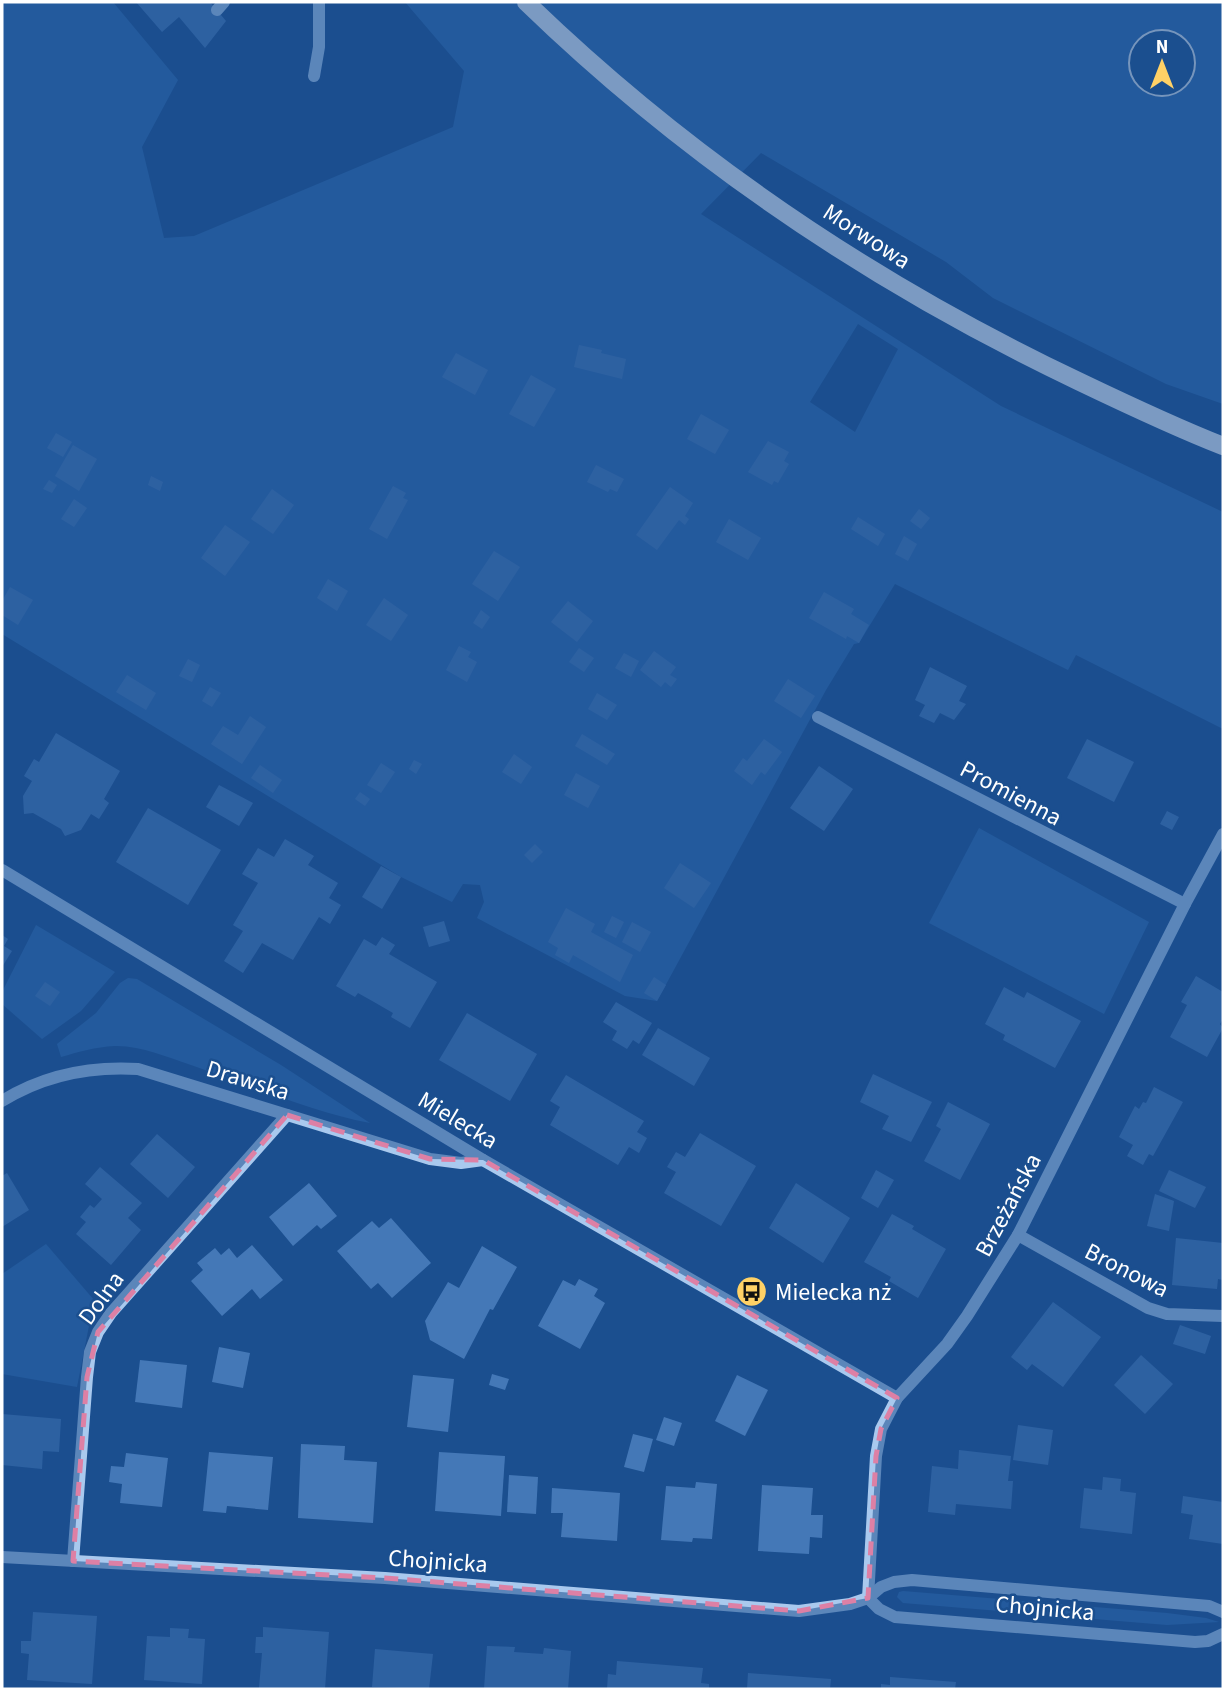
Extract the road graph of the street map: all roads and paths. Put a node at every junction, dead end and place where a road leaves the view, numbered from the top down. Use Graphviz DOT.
graph roads {
  1 [pos="319,2"];
  2 [pos="526,2"];
  3 [pos="314,76"];
  4 [pos="1223,446"];
  5 [pos="818,717"];
  6 [pos="1223,834"];
  7 [pos="1218,856"];
  8 [pos="2,870"];
  9 [pos="1185,904"];
  10 [pos="2,1101"];
  11 [pos="288,1115"];
  12 [pos="483,1160"];
  13 [pos="1018,1235"];
  14 [pos="1223,1316"];
  15 [pos="897,1398"];
  16 [pos="2,1557"];
  17 [pos="73,1561"];
  18 [pos="868,1598"];
  19 [pos="1223,1612"];
  20 [pos="1223,1634"];
  1 -- 3 [label="street"];
  2 -- 4 [label="main road, Morwowa"];
  5 -- 9 [label="street, Promienna"];
  6 -- 7 [label="street, Brzeżańska"];
  7 -- 9 [label="street, Brzeżańska"];
  8 -- 12 [label="street, Mielecka"];
  9 -- 13 [label="street, Brzeżańska"];
  10 -- 11 [label="street, Drawska"];
  11 -- 12 [label="street, Drawska"];
  11 -- 17 [label="street, Dolna"];
  12 -- 15 [label="street, Mielecka"];
  13 -- 14 [label="street, Bronowa"];
  13 -- 15 [label="street, Brzeżańska"];
  15 -- 18 [label="street, Brzeżańska"];
  16 -- 17 [label="street, Chojnicka"];
  17 -- 18 [label="street, Chojnicka"];
  18 -- 19 [label="street, Chojnicka"];
  18 -- 20 [label="street, Chojnicka"];
}
